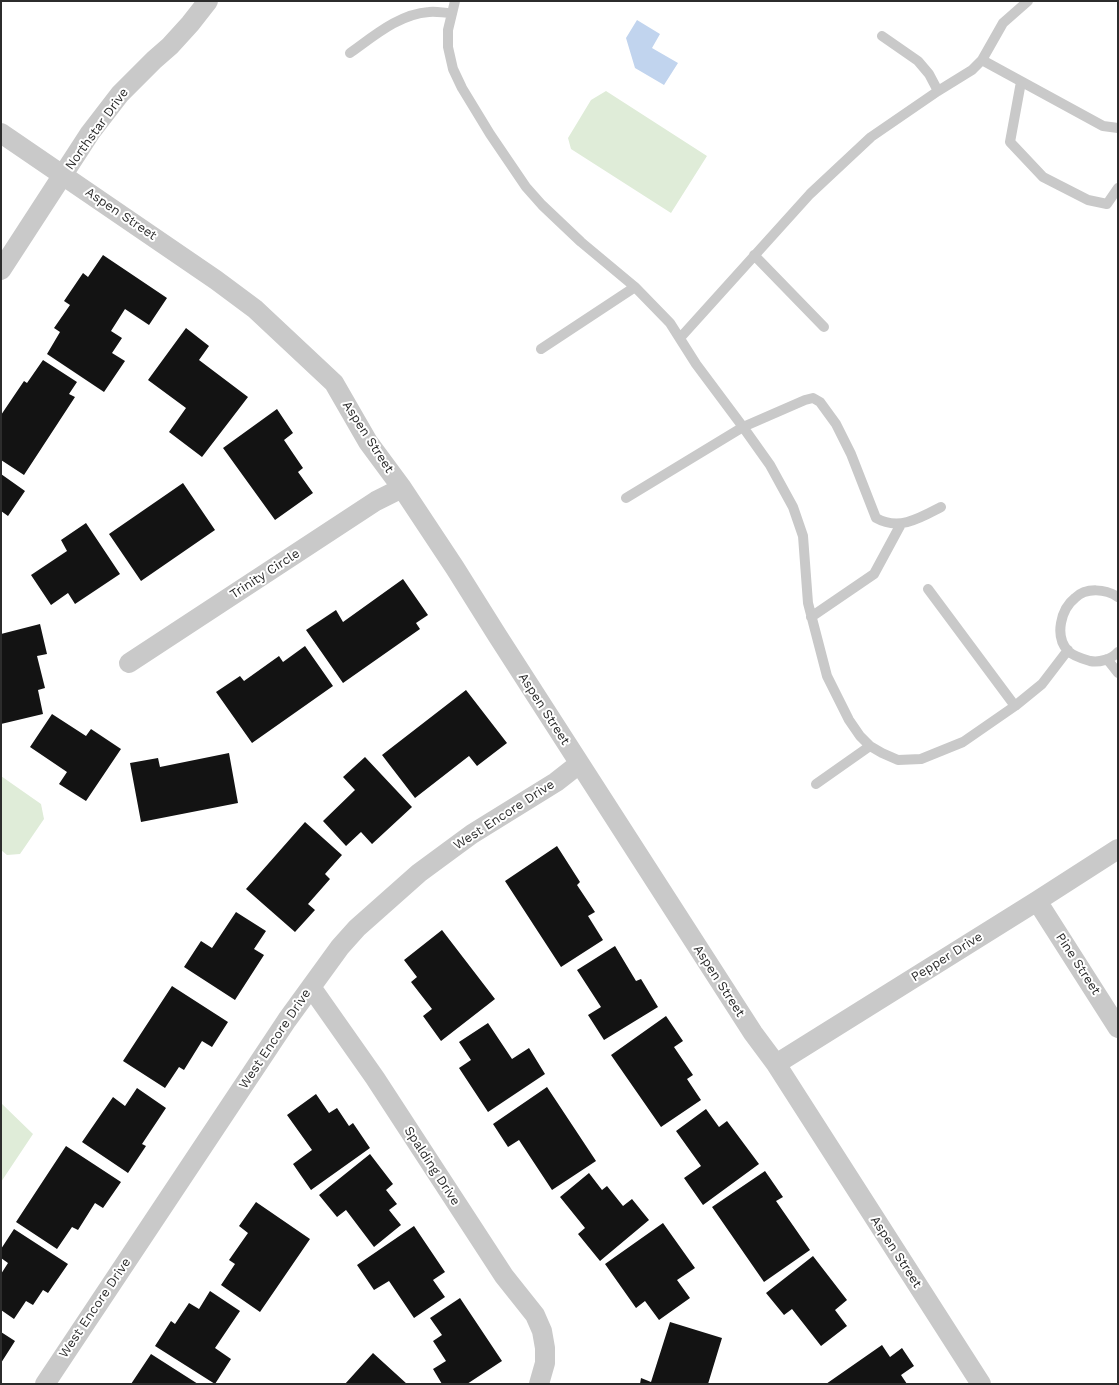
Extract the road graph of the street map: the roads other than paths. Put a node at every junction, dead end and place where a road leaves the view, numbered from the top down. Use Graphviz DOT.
graph roads {
  1 [pos="208,1"];
  2 [pos="455,1"];
  3 [pos="1028,1"];
  4 [pos="451,13"];
  5 [pos="882,36"];
  6 [pos="350,53"];
  7 [pos="982,60"];
  8 [pos="1021,82"];
  9 [pos="938,91"];
  10 [pos="1118,128"];
  11 [pos="1,133"];
  12 [pos="63,175"];
  13 [pos="1118,188"];
  14 [pos="754,256"];
  15 [pos="1,270"];
  16 [pos="635,287"];
  17 [pos="824,326"];
  18 [pos="680,338"];
  19 [pos="541,349"];
  20 [pos="743,427"];
  21 [pos="402,488"];
  22 [pos="626,498"];
  23 [pos="942,507"];
  24 [pos="901,524"];
  25 [pos="928,589"];
  26 [pos="1118,597"];
  27 [pos="811,617"];
  28 [pos="1068,650"];
  29 [pos="1118,652"];
  30 [pos="1107,659"];
  31 [pos="129,663"];
  32 [pos="1118,673"];
  33 [pos="1015,706"];
  34 [pos="870,746"];
  35 [pos="580,764"];
  36 [pos="816,784"];
  37 [pos="1118,849"];
  38 [pos="1037,901"];
  39 [pos="311,987"];
  40 [pos="1118,1028"];
  41 [pos="776,1064"];
  42 [pos="45,1384"];
  43 [pos="539,1384"];
  44 [pos="981,1384"];
  1 -- 12 [label="street, Northstar Drive"];
  2 -- 4 [label="lane"];
  3 -- 7 [label="lane"];
  4 -- 6 [label="lane"];
  4 -- 16 [label="lane"];
  5 -- 9 [label="lane"];
  7 -- 8 [label="lane"];
  7 -- 9 [label="lane"];
  8 -- 10 [label="lane"];
  8 -- 13 [label="lane"];
  9 -- 14 [label="lane"];
  11 -- 12 [label="street, Aspen Street"];
  12 -- 15 [label="street, Northstar Drive"];
  12 -- 21 [label="street, Aspen Street"];
  14 -- 17 [label="lane"];
  14 -- 18 [label="lane"];
  16 -- 18 [label="lane"];
  16 -- 19 [label="lane"];
  18 -- 20 [label="lane"];
  20 -- 22 [label="lane"];
  20 -- 24 [label="lane"];
  20 -- 27 [label="lane"];
  21 -- 31 [label="street, Trinity Circle"];
  21 -- 35 [label="street, Aspen Street"];
  23 -- 24 [label="lane"];
  24 -- 27 [label="lane"];
  25 -- 33 [label="lane"];
  26 -- 28 [label="lane"];
  27 -- 34 [label="lane"];
  28 -- 30 [label="lane"];
  28 -- 33 [label="lane"];
  29 -- 30 [label="lane"];
  30 -- 32 [label="lane"];
  33 -- 34 [label="lane"];
  34 -- 36 [label="lane"];
  35 -- 39 [label="street, West Encore Drive"];
  35 -- 41 [label="street, Aspen Street"];
  37 -- 38 [label="street, Pepper Drive"];
  38 -- 40 [label="street, Pine Street"];
  38 -- 41 [label="street, Pepper Drive"];
  39 -- 42 [label="street, West Encore Drive"];
  39 -- 43 [label="street, Spalding Drive"];
  41 -- 44 [label="street, Aspen Street"];
}
